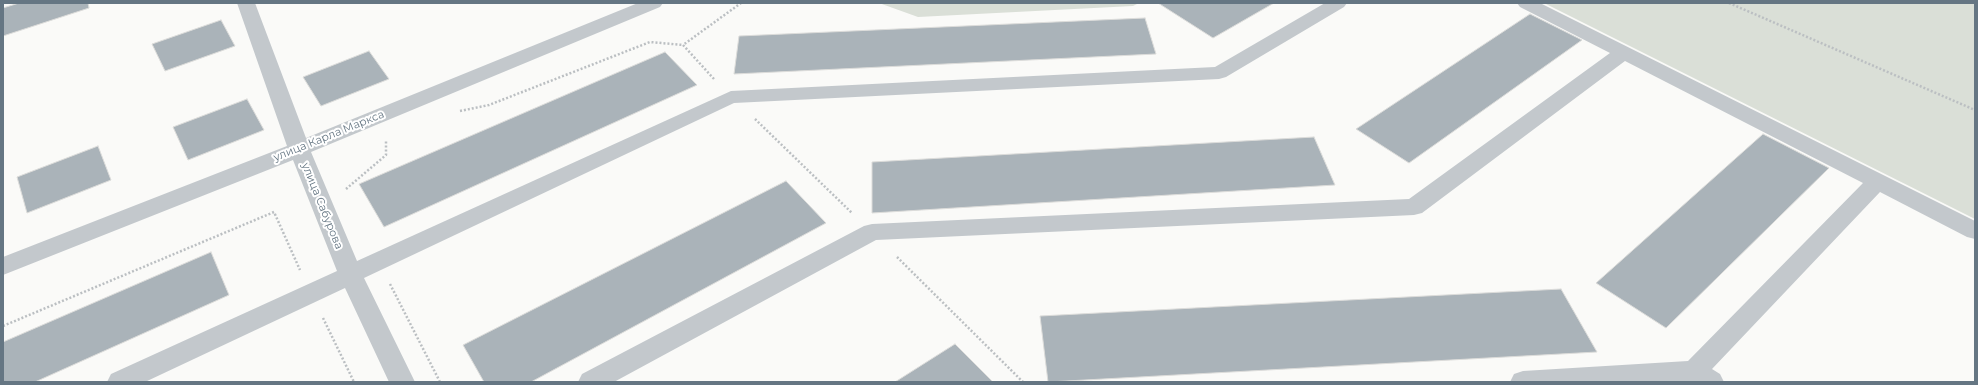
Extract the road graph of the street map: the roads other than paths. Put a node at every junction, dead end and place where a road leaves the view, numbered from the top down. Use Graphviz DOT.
graph roads {
  1 [pos="246,3"];
  2 [pos="654,3"];
  3 [pos="1338,3"];
  4 [pos="1526,3"];
  5 [pos="1623,53"];
  6 [pos="299,149"];
  7 [pos="1877,182"];
  8 [pos="1975,231"];
  9 [pos="3,266"];
  10 [pos="350,274"];
  11 [pos="1702,376"];
  12 [pos="120,382"];
  13 [pos="402,382"];
  14 [pos="591,382"];
  15 [pos="1523,382"];
  1 -- 6 [label="street, улица Сабурова"];
  2 -- 6 [label="street, улица Карла Маркса"];
  3 -- 10 [label="street"];
  4 -- 5 [label="street"];
  5 -- 7 [label="street"];
  5 -- 14 [label="street"];
  6 -- 9 [label="street, улица Карла Маркса"];
  6 -- 10 [label="street, улица Сабурова"];
  7 -- 8 [label="street"];
  7 -- 11 [label="street"];
  10 -- 12 [label="street"];
  10 -- 13 [label="street, улица Сабурова"];
  11 -- 15 [label="street"];
}
